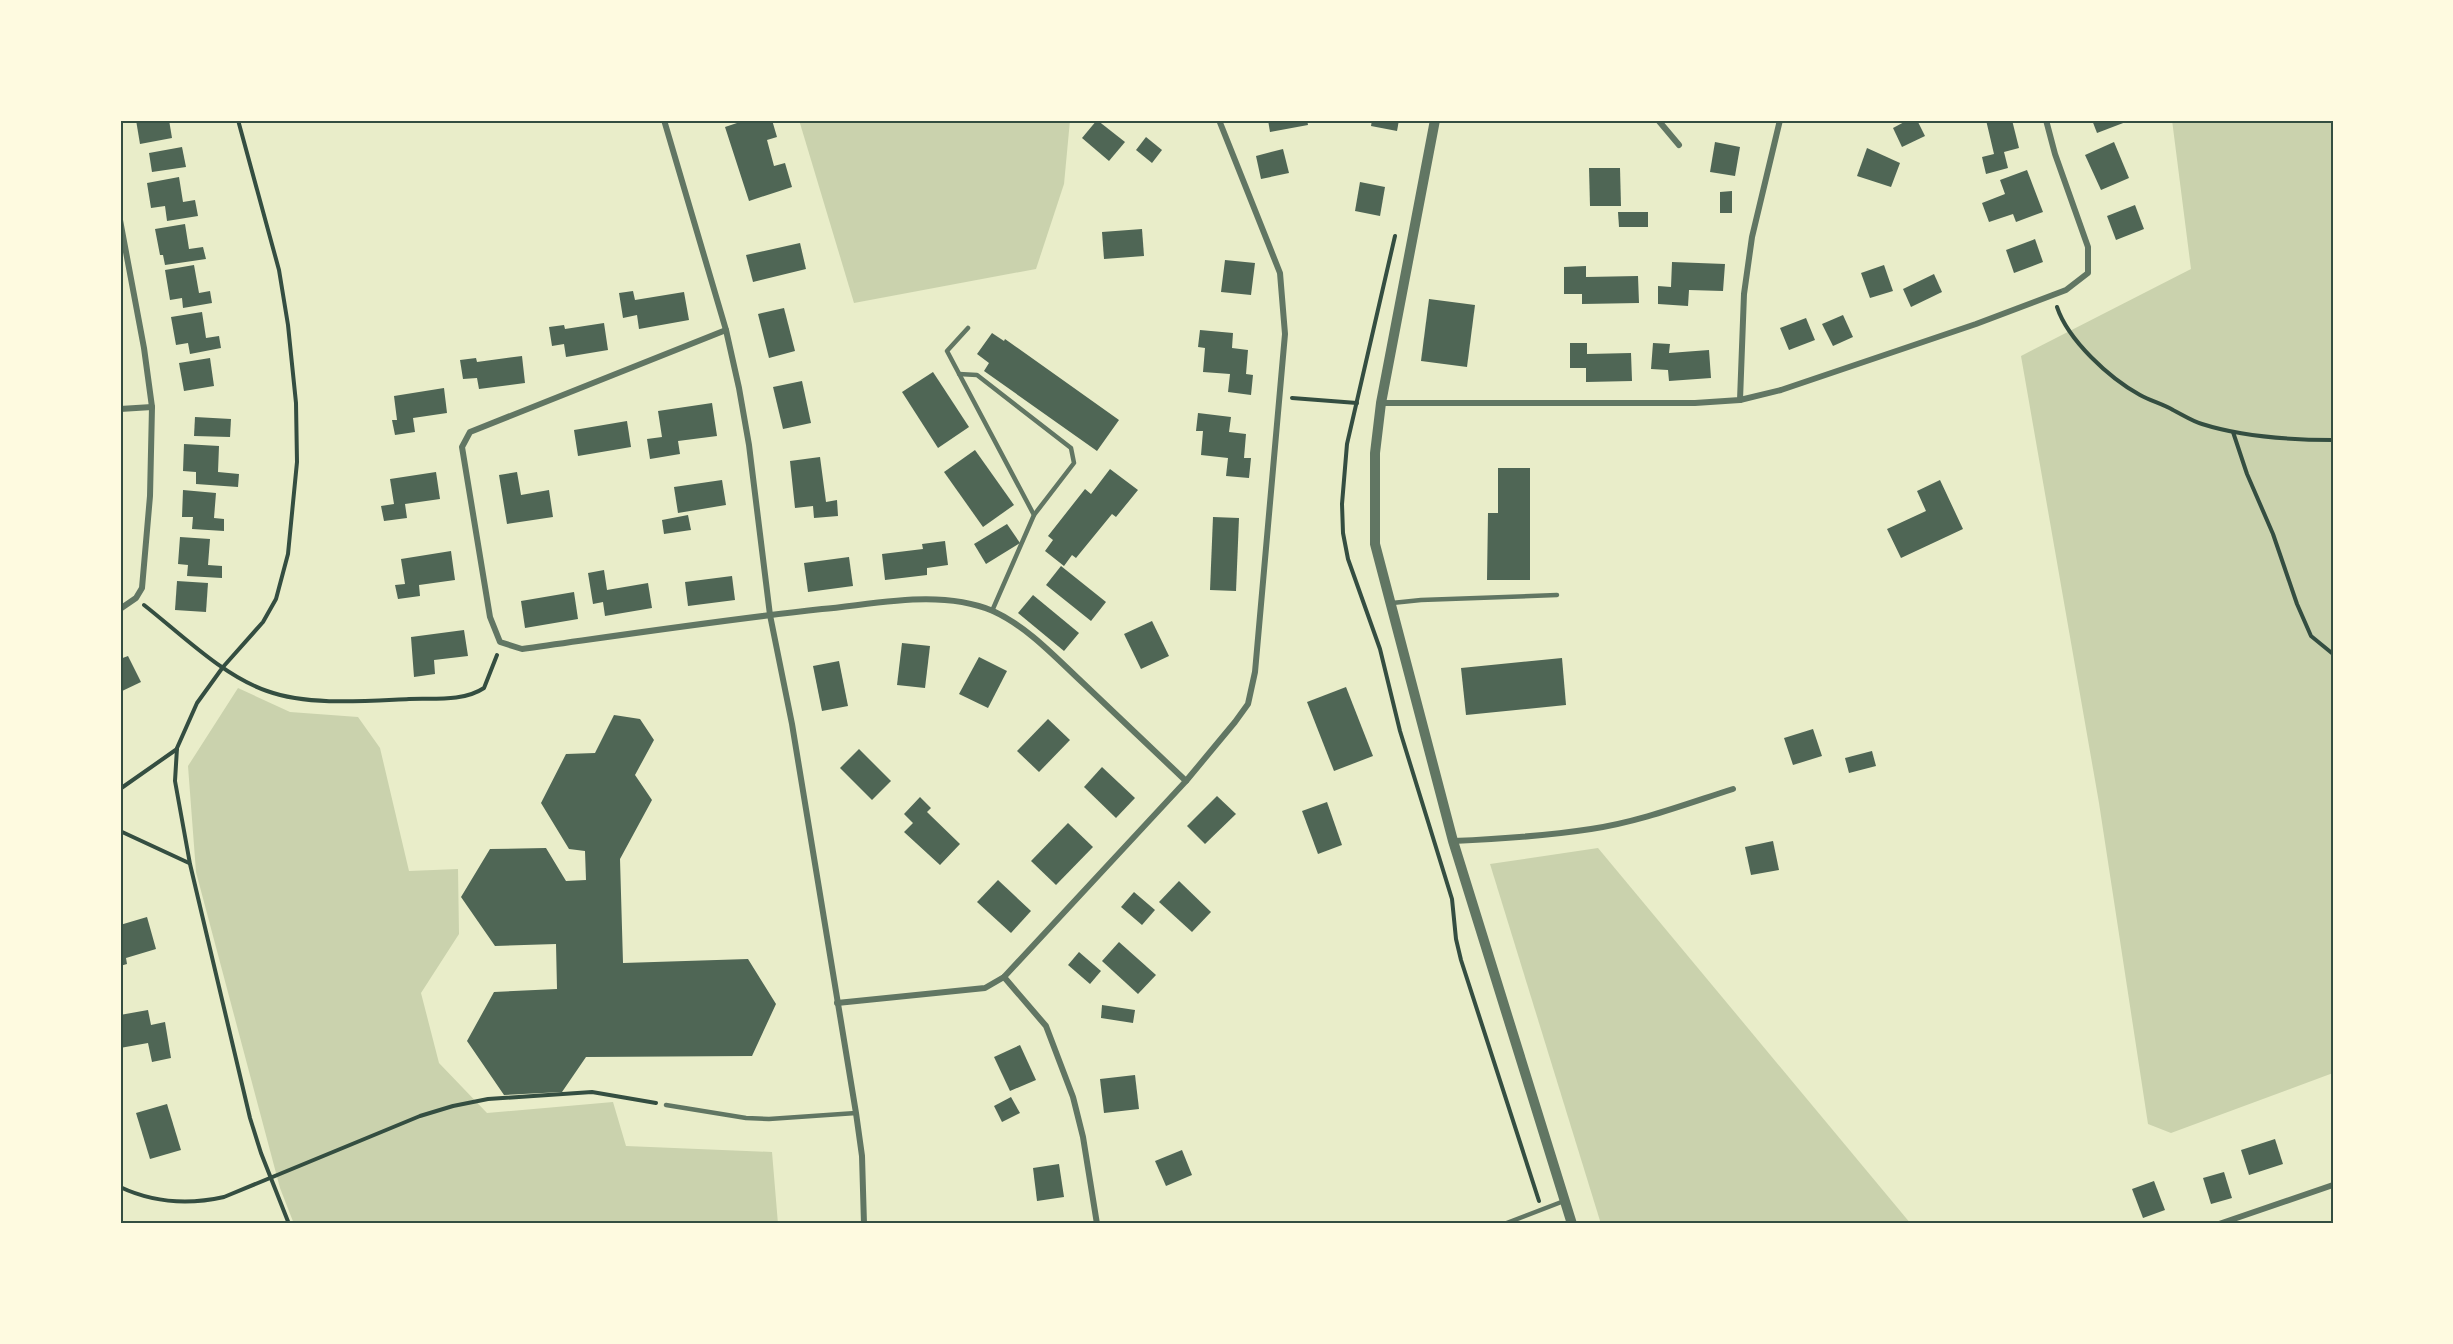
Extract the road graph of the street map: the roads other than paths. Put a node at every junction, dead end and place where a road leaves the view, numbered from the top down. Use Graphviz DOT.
graph roads {
  1 [pos="664,120"];
  2 [pos="1219,120"];
  3 [pos="1435,120"];
  4 [pos="1658,120"];
  5 [pos="1780,120"];
  6 [pos="2046,120"];
  7 [pos="1679,145"];
  8 [pos="120,220"];
  9 [pos="968,328"];
  10 [pos="726,330"];
  11 [pos="959,374"];
  12 [pos="1740,400"];
  13 [pos="1381,403"];
  14 [pos="152,407"];
  15 [pos="120,409"];
  16 [pos="1034,515"];
  17 [pos="1557,595"];
  18 [pos="1389,603"];
  19 [pos="120,609"];
  20 [pos="992,611"];
  21 [pos="770,615"];
  22 [pos="1186,781"];
  23 [pos="1733,789"];
  24 [pos="1453,841"];
  25 [pos="1004,977"];
  26 [pos="837,1003"];
  27 [pos="666,1105"];
  28 [pos="856,1113"];
  29 [pos="2333,1185"];
  30 [pos="1564,1201"];
  31 [pos="864,1224"];
  32 [pos="1097,1224"];
  33 [pos="1504,1224"];
  34 [pos="1572,1224"];
  35 [pos="2219,1224"];
  1 -- 10 [label="street"];
  2 -- 22 [label="street"];
  3 -- 13 [label="street"];
  4 -- 7 [label="street"];
  5 -- 12 [label="street"];
  6 -- 12 [label="street"];
  8 -- 14 [label="street"];
  9 -- 11 [label="lane"];
  10 -- 21 [label="street"];
  10 -- 21 [label="street"];
  11 -- 16 [label="lane"];
  11 -- 16 [label="lane"];
  12 -- 13 [label="street"];
  13 -- 18 [label="street"];
  14 -- 15 [label="street"];
  14 -- 19 [label="street"];
  16 -- 20 [label="lane"];
  17 -- 18 [label="lane"];
  18 -- 24 [label="street"];
  20 -- 21 [label="street"];
  20 -- 22 [label="street"];
  21 -- 26 [label="street"];
  22 -- 25 [label="street"];
  23 -- 24 [label="street"];
  24 -- 30 [label="street"];
  25 -- 26 [label="street"];
  25 -- 32 [label="street"];
  26 -- 28 [label="street"];
  27 -- 28 [label="lane"];
  28 -- 31 [label="street"];
  29 -- 35 [label="street"];
  30 -- 33 [label="lane"];
  30 -- 34 [label="street"];
}
